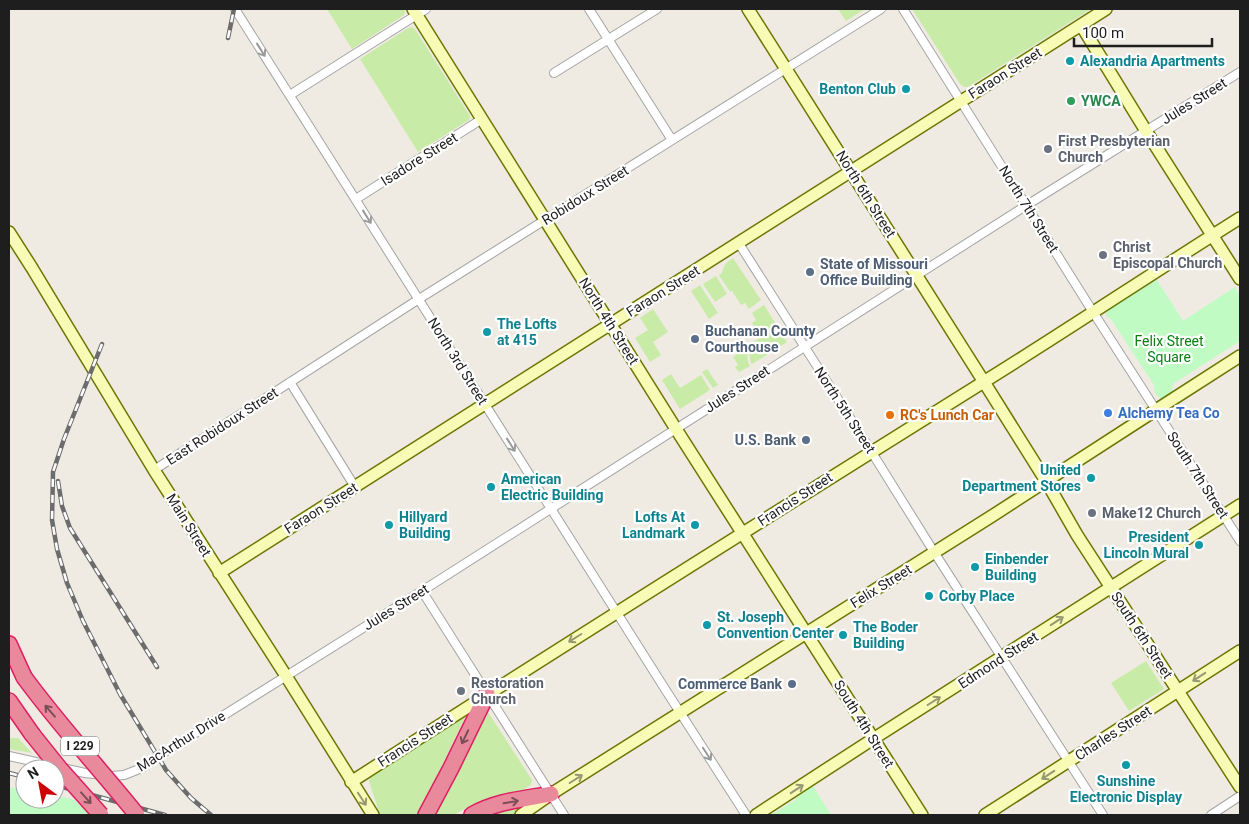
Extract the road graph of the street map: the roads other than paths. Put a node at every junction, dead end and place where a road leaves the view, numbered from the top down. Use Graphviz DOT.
graph roads {
  1 [pos="235,9"];
  2 [pos="589,9"];
  3 [pos="657,9"];
  4 [pos="748,9"];
  5 [pos="881,9"];
  6 [pos="903,9"];
  7 [pos="1106,9"];
  8 [pos="419,11"];
  9 [pos="1081,25"];
  10 [pos="608,39"];
  11 [pos="786,69"];
  12 [pos="1240,72"];
  13 [pos="554,73"];
  14 [pos="290,95"];
  15 [pos="961,101"];
  16 [pos="482,120"];
  17 [pos="1146,131"];
  18 [pos="672,140"];
  19 [pos="851,171"];
  20 [pos="356,199"];
  21 [pos="1027,205"];
  22 [pos="1240,218"];
  23 [pos="546,220"];
  24 [pos="9,232"];
  25 [pos="1212,235"];
  26 [pos="738,242"];
  27 [pos="916,275"];
  28 [pos="1240,279"];
  29 [pos="419,299"];
  30 [pos="1093,312"];
  31 [pos="611,324"];
  32 [pos="804,346"];
  33 [pos="1240,356"];
  34 [pos="290,382"];
  35 [pos="984,382"];
  36 [pos="485,404"];
  37 [pos="1156,410"];
  38 [pos="676,429"];
  39 [pos="871,451"];
  40 [pos="154,470"];
  41 [pos="1046,481"];
  42 [pos="355,487"];
  43 [pos="1240,505"];
  44 [pos="551,508"];
  45 [pos="1224,515"];
  46 [pos="743,533"];
  47 [pos="1240,541"];
  48 [pos="934,552"];
  49 [pos="219,573"];
  50 [pos="1111,587"];
  51 [pos="422,591"];
  52 [pos="616,612"];
  53 [pos="806,633"];
  54 [pos="9,644"];
  55 [pos="1240,651"];
  56 [pos="9,654"];
  57 [pos="1001,657"];
  58 [pos="286,676"];
  59 [pos="24,677"];
  60 [pos="1178,691"];
  61 [pos="487,694"];
  62 [pos="9,700"];
  63 [pos="680,713"];
  64 [pos="9,717"];
  65 [pos="32,734"];
  66 [pos="873,739"];
  67 [pos="9,756"];
  68 [pos="1068,762"];
  69 [pos="110,781"];
  70 [pos="351,782"];
  71 [pos="1240,787"];
  72 [pos="551,794"];
  73 [pos="1240,796"];
  74 [pos="102,815"];
  75 [pos="137,815"];
  76 [pos="144,815"];
  77 [pos="373,815"];
  78 [pos="426,815"];
  79 [pos="472,815"];
  80 [pos="521,815"];
  81 [pos="564,815"];
  82 [pos="746,815"];
  83 [pos="756,815"];
  84 [pos="922,815"];
  85 [pos="985,815"];
  86 [pos="1103,815"];
  87 [pos="1211,815"];
  1 -- 14 [label="street, North 3rd Street, one-way"];
  2 -- 10 [label="street"];
  3 -- 10 [label="street"];
  4 -- 11 [label="main road, North 6th Street"];
  5 -- 11 [label="street, Robidoux Street"];
  6 -- 15 [label="street, North 7th Street"];
  7 -- 9 [label="main road, Faraon Street"];
  8 -- 14 [label="street"];
  8 -- 16 [label="main road, North 4th Street"];
  9 -- 15 [label="main road, Faraon Street"];
  9 -- 17 [label="main road"];
  10 -- 13 [label="street"];
  10 -- 18 [label="street"];
  11 -- 18 [label="street, Robidoux Street"];
  11 -- 19 [label="main road, North 6th Street"];
  12 -- 17 [label="street, Jules Street"];
  14 -- 20 [label="street, North 3rd Street"];
  15 -- 19 [label="main road, Faraon Street"];
  15 -- 21 [label="street, North 7th Street"];
  16 -- 20 [label="street, Isadore Street"];
  16 -- 23 [label="main road, North 4th Street"];
  17 -- 21 [label="street, Jules Street"];
  17 -- 25 [label="main road"];
  18 -- 23 [label="street, Robidoux Street"];
  19 -- 26 [label="main road, Faraon Street"];
  19 -- 27 [label="main road, North 6th Street"];
  20 -- 29 [label="street, North 3rd Street, one-way"];
  21 -- 27 [label="street, Jules Street"];
  21 -- 30 [label="street, North 7th Street"];
  22 -- 25 [label="main road, Francis Street"];
  23 -- 29 [label="street, Robidoux Street"];
  23 -- 31 [label="main road, North 4th Street"];
  24 -- 40 [label="main road, Main Street"];
  25 -- 28 [label="main road"];
  25 -- 30 [label="main road, Francis Street"];
  26 -- 31 [label="main road, Faraon Street"];
  26 -- 32 [label="street, North 5th Street"];
  27 -- 32 [label="street, Jules Street"];
  27 -- 35 [label="main road, North 6th Street"];
  29 -- 34 [label="street, Robidoux Street"];
  29 -- 36 [label="street, North 3rd Street"];
  30 -- 35 [label="main road, Francis Street"];
  30 -- 37 [label="street, North 7th Street"];
  31 -- 36 [label="main road, Faraon Street"];
  31 -- 38 [label="main road, North 4th Street"];
  32 -- 38 [label="street, Jules Street"];
  32 -- 39 [label="street, North 5th Street"];
  33 -- 37 [label="main road, Felix Street"];
  34 -- 40 [label="street, East Robidoux Street"];
  34 -- 42 [label="street"];
  35 -- 39 [label="main road, Francis Street"];
  35 -- 41 [label="main road, North 6th Street"];
  36 -- 42 [label="main road, Faraon Street"];
  36 -- 44 [label="street, North 3rd Street, one-way"];
  37 -- 41 [label="main road, Felix Street"];
  37 -- 45 [label="street, South 7th Street"];
  38 -- 44 [label="street, Jules Street"];
  38 -- 46 [label="main road, North 4th Street"];
  39 -- 46 [label="main road, Francis Street"];
  39 -- 48 [label="street, North 5th Street"];
  40 -- 49 [label="main road, Main Street"];
  41 -- 48 [label="main road, Felix Street"];
  41 -- 50 [label="main road, South 6th Street"];
  42 -- 49 [label="main road, Faraon Street"];
  43 -- 45 [label="main road, Edmond Street"];
  44 -- 51 [label="street, Jules Street"];
  44 -- 52 [label="street, North 3rd Street"];
  45 -- 47 [label="street, South 7th Street"];
  45 -- 50 [label="main road, Edmond Street"];
  46 -- 52 [label="main road, Francis Street"];
  46 -- 53 [label="main road, North 4th Street"];
  48 -- 53 [label="main road, Felix Street"];
  48 -- 57 [label="street, North 5th Street"];
  49 -- 58 [label="main road, Main Street"];
  57 -- 50 [label="main road, Edmond Street, one-way"];
  50 -- 60 [label="main road, South 6th Street"];
  51 -- 58 [label="street, Jules Street"];
  51 -- 61 [label="street"];
  52 -- 61 [label="main road, Francis Street, one-way"];
  52 -- 63 [label="street, North 3rd Street"];
  53 -- 63 [label="main road, Felix Street"];
  53 -- 66 [label="main road, South 4th Street"];
  54 -- 59 [label="highway"];
  55 -- 60 [label="main road, Charles Street, one-way"];
  56 -- 59 [label="highway, I 229"];
  66 -- 57 [label="main road, Edmond Street, one-way"];
  57 -- 68 [label="street, North 5th Street"];
  58 -- 67 [label="street, MacArthur Drive"];
  58 -- 70 [label="main road, Main Street"];
  69 -- 59 [label="highway, I 229, one-way, bridge"];
  60 -- 68 [label="main road, Charles Street"];
  60 -- 71 [label="main road, South 6th Street"];
  61 -- 70 [label="main road, Francis Street"];
  61 -- 72 [label="street"];
  61 -- 78 [label="highway, one-way"];
  62 -- 65 [label="highway, I 229"];
  72 -- 63 [label="main road, Felix Street, one-way"];
  63 -- 82 [label="street, North 3rd Street, one-way"];
  64 -- 65 [label="highway"];
  65 -- 74 [label="highway, I 229, one-way, bridge"];
  83 -- 66 [label="main road, Edmond Street, one-way"];
  66 -- 84 [label="main road, South 4th Street"];
  68 -- 85 [label="main road, Charles Street, one-way"];
  68 -- 86 [label="street, North 5th Street"];
  69 -- 75 [label="highway, I 229, bridge"];
  69 -- 76 [label="highway, bridge"];
  70 -- 77 [label="main road, Main Street, one-way"];
  79 -- 72 [label="highway, one-way"];
  72 -- 80 [label="main road, Felix Street"];
  72 -- 81 [label="street"];
  73 -- 87 [label="street"];
}
